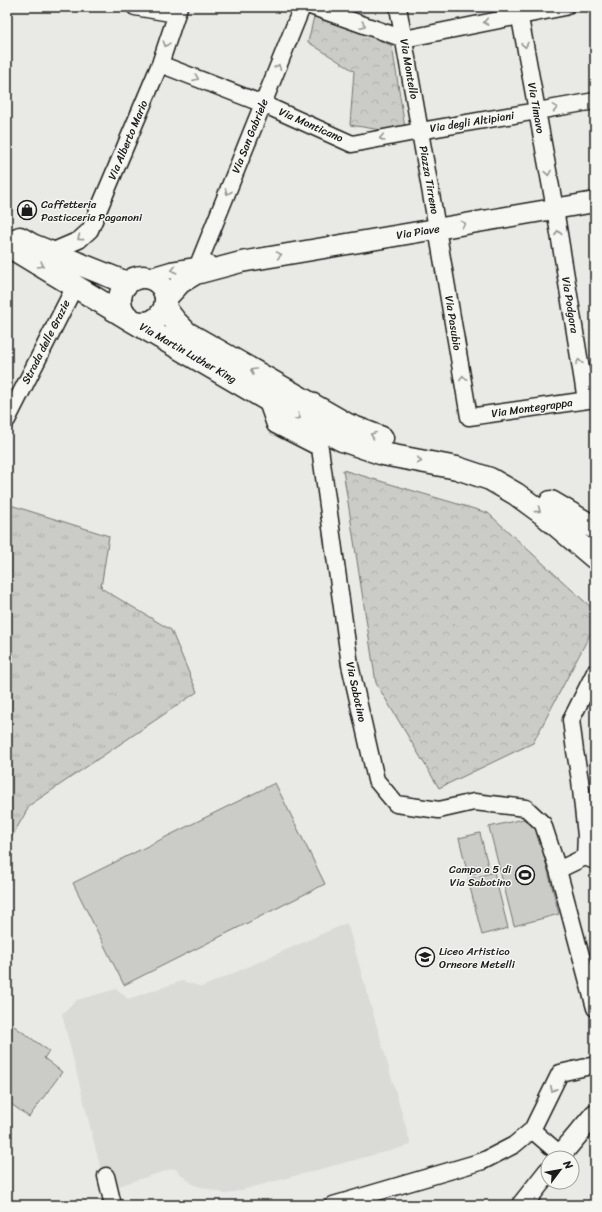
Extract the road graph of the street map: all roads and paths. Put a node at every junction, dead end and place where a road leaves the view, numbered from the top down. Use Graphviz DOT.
graph roads {
  1 [pos="135,7"];
  2 [pos="302,7"];
  3 [pos="313,7"];
  4 [pos="398,7"];
  5 [pos="565,7"];
  6 [pos="178,11"];
  7 [pos="518,11"];
  8 [pos="404,39"];
  9 [pos="160,64"];
  10 [pos="595,101"];
  11 [pos="263,104"];
  12 [pos="537,112"];
  13 [pos="420,131"];
  14 [pos="595,202"];
  15 [pos="555,210"];
  16 [pos="437,229"];
  17 [pos="7,231"];
  18 [pos="7,246"];
  19 [pos="51,252"];
  20 [pos="241,262"];
  21 [pos="198,265"];
  22 [pos="137,280"];
  23 [pos="75,286"];
  24 [pos="166,303"];
  25 [pos="131,320"];
  26 [pos="266,399"];
  27 [pos="590,399"];
  28 [pos="9,412"];
  29 [pos="469,417"];
  30 [pos="551,502"];
  31 [pos="595,528"];
  32 [pos="595,543"];
  33 [pos="595,558"];
  34 [pos="595,672"];
  35 [pos="590,859"];
  36 [pos="558,870"];
  37 [pos="595,1008"];
  38 [pos="595,1065"];
  39 [pos="595,1114"];
  40 [pos="532,1130"];
  41 [pos="554,1150"];
  42 [pos="565,1150"];
  43 [pos="106,1176"];
  44 [pos="540,1182"];
  45 [pos="113,1205"];
  46 [pos="333,1205"];
  47 [pos="522,1205"];
  1 -- 6 [label="street"];
  11 -- 2 [label="street, Via San Gabriele, one-way"];
  3 -- 8 [label="street, one-way"];
  4 -- 8 [label="street, Via Montello"];
  5 -- 7 [label="street"];
  6 -- 9 [label="street, Via Alberto Mario, one-way"];
  7 -- 8 [label="street, one-way"];
  7 -- 12 [label="street, Via Timavo, one-way"];
  8 -- 13 [label="street, Via Montello"];
  9 -- 11 [label="street, Via Monticano, one-way"];
  9 -- 19 [label="street, Via Alberto Mario, one-way"];
  12 -- 10 [label="street, Via degli Altipiani, one-way"];
  13 -- 11 [label="street, Via Monticano, one-way"];
  11 -- 21 [label="street, Via San Gabriele, one-way"];
  12 -- 13 [label="street, Via degli Altipiani"];
  12 -- 15 [label="street, Via Timavo, one-way"];
  13 -- 16 [label="street, Piazza Tirreno"];
  14 -- 15 [label="street, Via Piave"];
  16 -- 15 [label="street, Via Piave, one-way"];
  27 -- 15 [label="street, Via Podgora, one-way"];
  20 -- 16 [label="street, Via Piave, one-way"];
  29 -- 16 [label="street, Via Pasubio, one-way"];
  17 -- 19 [label="main road"];
  18 -- 23 [label="main road, one-way"];
  19 -- 22 [label="main road"];
  20 -- 21 [label="street, Via Piave"];
  20 -- 24 [label="street, Via Piave"];
  21 -- 22 [label="street, Via Piave, one-way"];
  22 -- 24 [label="main road"];
  22 -- 25 [label="main road"];
  23 -- 25 [label="main road"];
  23 -- 28 [label="street, Strada delle Grazie"];
  24 -- 25 [label="main road, Via Martin Luther King"];
  30 -- 24 [label="main road, Via Martin Luther King, one-way"];
  25 -- 26 [label="main road, Via Martin Luther King"];
  26 -- 33 [label="main road, Via Martin Luther King, one-way"];
  26 -- 36 [label="street, Via Sabotino"];
  27 -- 29 [label="street, Via Montegrappa"];
  30 -- 31 [label="main road"];
  30 -- 32 [label="main road, Via Martin Luther King"];
  34 -- 35 [label="street"];
  35 -- 36 [label="street"];
  36 -- 37 [label="street"];
  38 -- 40 [label="street, one-way"];
  39 -- 42 [label="street"];
  40 -- 41 [label="street"];
  40 -- 46 [label="street"];
  43 -- 45 [label="street"];
  44 -- 47 [label="street"];
}
